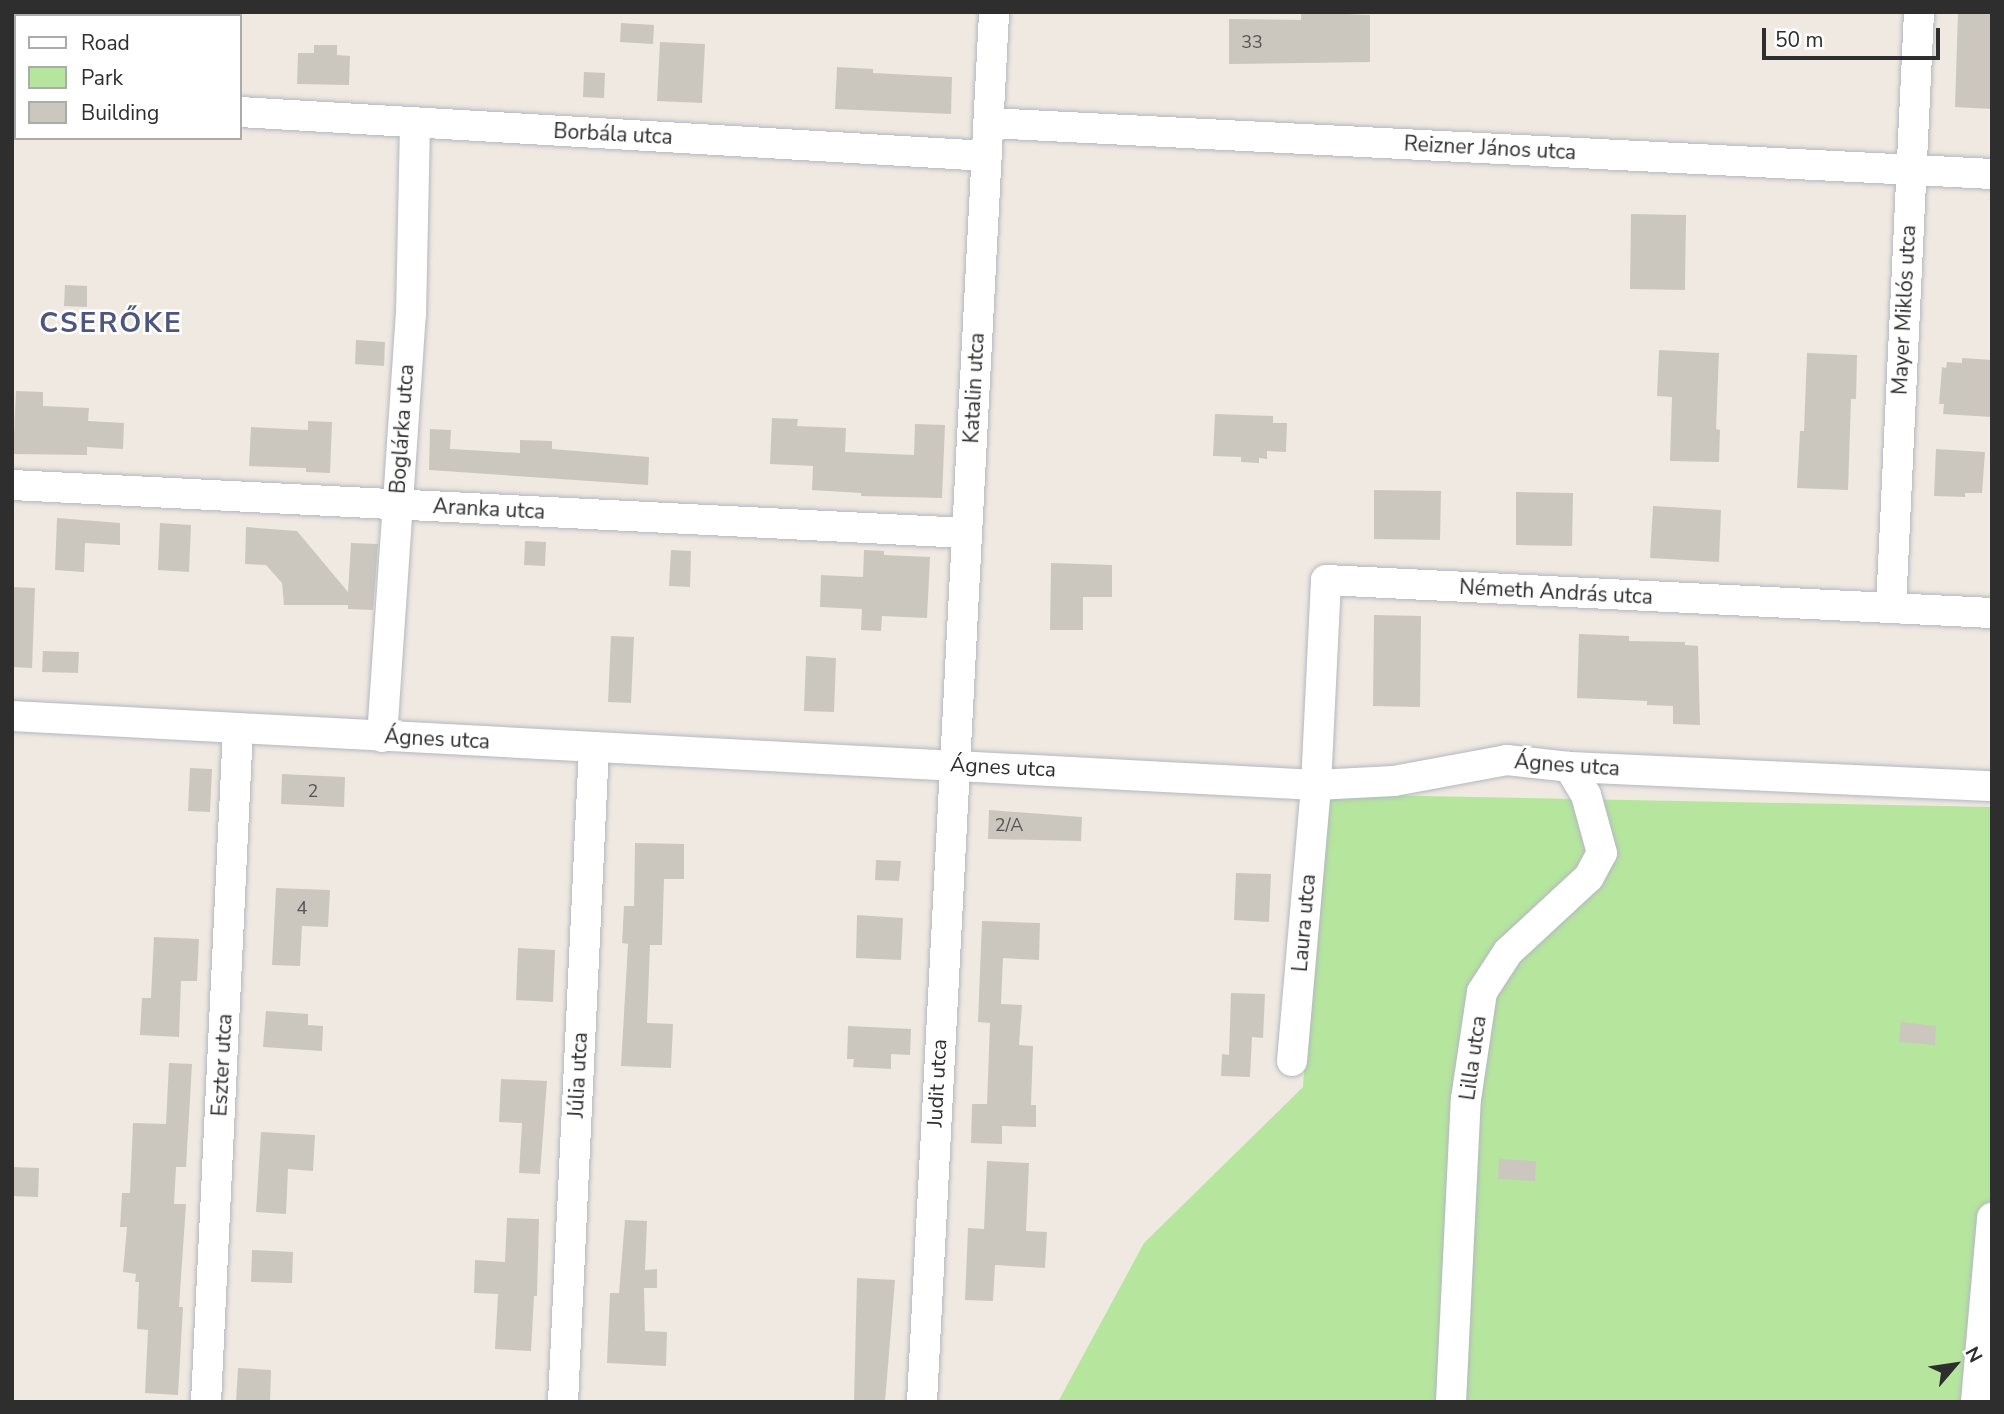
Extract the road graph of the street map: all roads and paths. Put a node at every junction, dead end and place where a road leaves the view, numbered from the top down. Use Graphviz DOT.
graph roads {
  1 [pos="994,12"];
  2 [pos="1919,12"];
  3 [pos="242,112"];
  4 [pos="415,122"];
  5 [pos="989,123"];
  6 [pos="987,156"];
  7 [pos="1910,170"];
  8 [pos="1992,174"];
  9 [pos="12,485"];
  10 [pos="396,505"];
  11 [pos="966,533"];
  12 [pos="1891,608"];
  13 [pos="1992,613"];
  14 [pos="12,716"];
  15 [pos="238,729"];
  16 [pos="382,737"];
  17 [pos="594,748"];
  18 [pos="953,764"];
  19 [pos="1569,767"];
  20 [pos="1316,785"];
  21 [pos="1992,786"];
  22 [pos="1292,1061"];
  23 [pos="1992,1218"];
  24 [pos="206,1402"];
  25 [pos="563,1402"];
  26 [pos="922,1402"];
  27 [pos="1451,1402"];
  28 [pos="1976,1402"];
  1 -- 5 [label="street, Katalin utca"];
  2 -- 7 [label="street, Mayer Miklós utca"];
  3 -- 4 [label="street, Borbála utca"];
  4 -- 6 [label="street, Borbála utca"];
  4 -- 10 [label="street, Boglárka utca"];
  5 -- 6 [label="street, Katalin utca"];
  5 -- 7 [label="street, Reizner János utca"];
  6 -- 11 [label="street, Katalin utca"];
  7 -- 8 [label="street, Reizner János utca"];
  7 -- 12 [label="street, Mayer Miklós utca"];
  9 -- 10 [label="street, Aranka utca"];
  10 -- 11 [label="street, Aranka utca"];
  10 -- 16 [label="street, Boglárka utca"];
  11 -- 18 [label="street, Katalin utca"];
  12 -- 13 [label="street, Németh András utca"];
  12 -- 20 [label="street, Németh András utca"];
  14 -- 15 [label="street, Ágnes utca"];
  15 -- 16 [label="street, Ágnes utca"];
  15 -- 24 [label="street, Eszter utca"];
  16 -- 17 [label="street, Ágnes utca"];
  17 -- 18 [label="street, Ágnes utca"];
  17 -- 25 [label="street, Júlia utca"];
  18 -- 20 [label="street, Ágnes utca"];
  18 -- 26 [label="street, Judit utca"];
  19 -- 20 [label="street, Ágnes utca"];
  19 -- 21 [label="street, Ágnes utca"];
  19 -- 27 [label="street, Lilla utca"];
  20 -- 22 [label="street, Laura utca"];
  23 -- 28 [label="street"];
}
